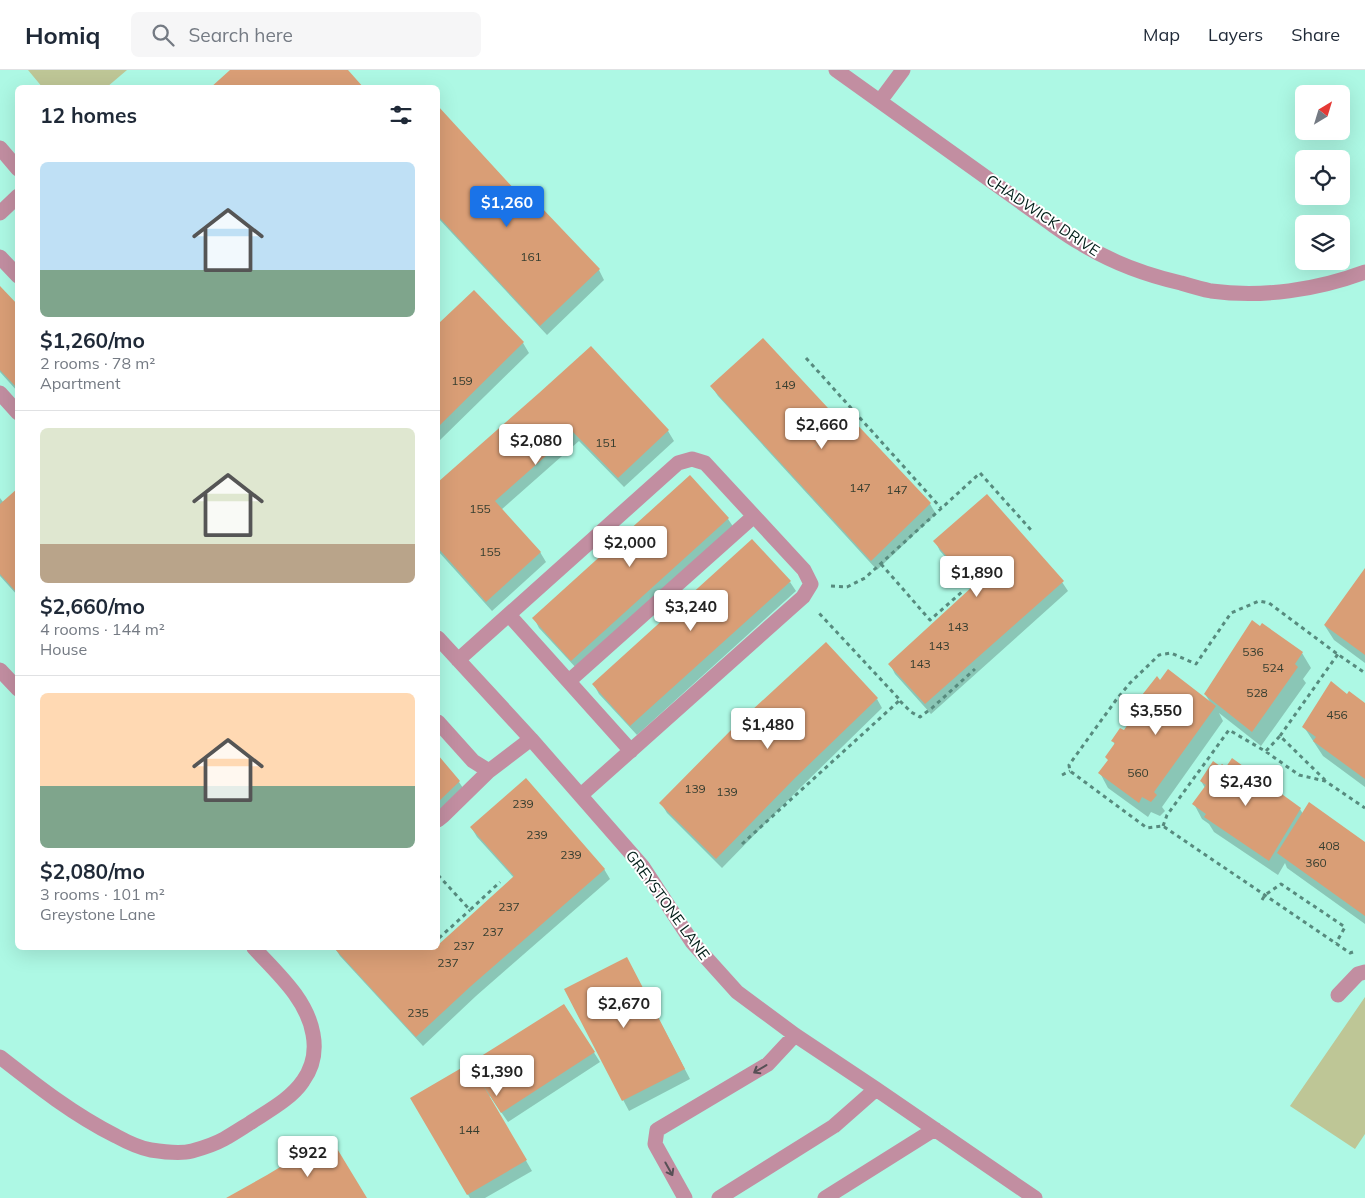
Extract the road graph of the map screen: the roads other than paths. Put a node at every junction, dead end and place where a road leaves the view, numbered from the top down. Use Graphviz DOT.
graph roads {
  1 [pos="836,70"];
  2 [pos="903,70"];
  3 [pos="880,101"];
  4 [pos="0,148"];
  5 [pos="15,166"];
  6 [pos="15,199"];
  7 [pos="0,213"];
  8 [pos="0,257"];
  9 [pos="1365,272"];
  10 [pos="15,273"];
  11 [pos="0,393"];
  12 [pos="15,410"];
  13 [pos="754,516"];
  14 [pos="509,614"];
  15 [pos="440,640"];
  16 [pos="458,660"];
  17 [pos="0,670"];
  18 [pos="568,681"];
  19 [pos="15,686"];
  20 [pos="440,724"];
  21 [pos="531,739"];
  22 [pos="631,751"];
  23 [pos="489,771"];
  24 [pos="581,796"];
  25 [pos="440,818"];
  26 [pos="256,950"];
  27 [pos="1365,972"];
  28 [pos="1338,995"];
  29 [pos="795,1035"];
  30 [pos="0,1057"];
  31 [pos="876,1088"];
  32 [pos="935,1129"];
  33 [pos="685,1198"];
  34 [pos="719,1198"];
  35 [pos="825,1198"];
  36 [pos="1035,1198"];
  1 -- 3 [label="street, CHADWICK DRIVE"];
  2 -- 3 [label="street"];
  3 -- 9 [label="street, CHADWICK DRIVE"];
  4 -- 5 [label="street"];
  6 -- 7 [label="street"];
  8 -- 10 [label="street"];
  11 -- 12 [label="street"];
  13 -- 14 [label="street"];
  13 -- 18 [label="street"];
  13 -- 22 [label="street"];
  14 -- 16 [label="street"];
  14 -- 18 [label="street"];
  15 -- 16 [label="street, GREYSTONE LANE"];
  16 -- 21 [label="street, GREYSTONE LANE"];
  17 -- 19 [label="street"];
  18 -- 22 [label="street"];
  20 -- 23 [label="street"];
  21 -- 23 [label="street"];
  21 -- 24 [label="street, GREYSTONE LANE"];
  22 -- 24 [label="street"];
  23 -- 25 [label="street"];
  24 -- 29 [label="street, GREYSTONE LANE"];
  26 -- 30 [label="street"];
  27 -- 28 [label="street"];
  29 -- 31 [label="street, GREYSTONE LANE"];
  29 -- 33 [label="street, one-way"];
  31 -- 32 [label="street, GREYSTONE LANE"];
  31 -- 34 [label="street"];
  32 -- 35 [label="street"];
  32 -- 36 [label="street, GREYSTONE LANE"];
}
